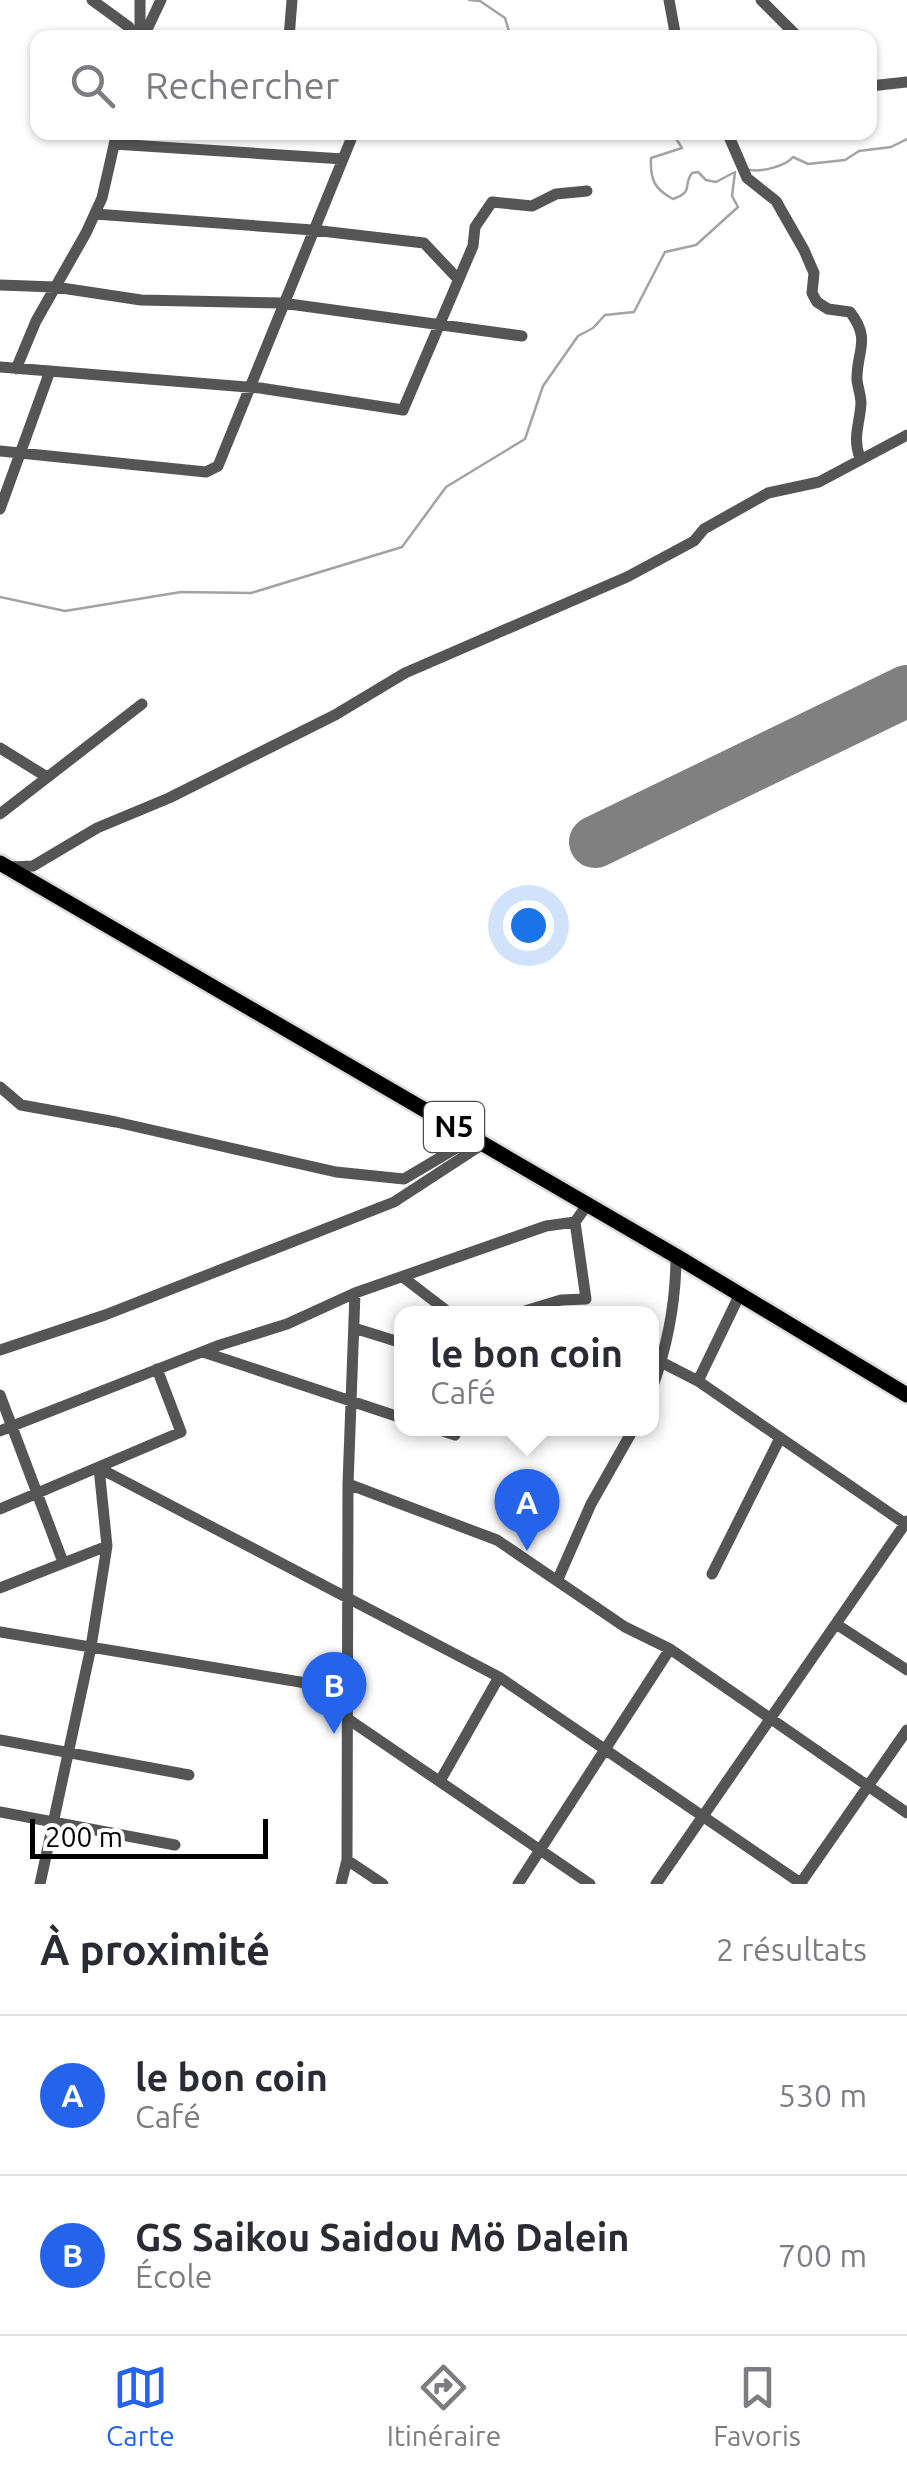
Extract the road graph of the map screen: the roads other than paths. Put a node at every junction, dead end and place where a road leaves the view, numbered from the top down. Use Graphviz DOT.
graph roads {
  1 [pos="92,0"];
  2 [pos="140,0"];
  3 [pos="161,0"];
  4 [pos="292,0"];
  5 [pos="668,0"];
  6 [pos="761,0"];
  7 [pos="132,30"];
  8 [pos="140,30"];
  9 [pos="144,30"];
  10 [pos="290,30"];
  11 [pos="674,30"];
  12 [pos="791,30"];
  13 [pos="907,82"];
  14 [pos="877,85"];
  15 [pos="114,140"];
  16 [pos="137,140"];
  17 [pos="351,140"];
  18 [pos="730,140"];
  19 [pos="343,159"];
  20 [pos="587,191"];
  21 [pos="95,214"];
  22 [pos="313,230"];
  23 [pos="458,279"];
  24 [pos="0,285"];
  25 [pos="55,287"];
  26 [pos="282,302"];
  27 [pos="440,324"];
  28 [pos="522,336"];
  29 [pos="0,368"];
  30 [pos="16,369"];
  31 [pos="50,371"];
  32 [pos="248,387"];
  33 [pos="907,435"];
  34 [pos="0,451"];
  35 [pos="20,451"];
  36 [pos="860,458"];
  37 [pos="0,510"];
  38 [pos="142,704"];
  39 [pos="0,748"];
  40 [pos="47,777"];
  41 [pos="0,814"];
  42 [pos="2,866"];
  43 [pos="0,1087"];
  44 [pos="478,1141"];
  45 [pos="587,1205"];
  46 [pos="574,1222"];
  47 [pos="676,1256"];
  48 [pos="404,1278"];
  49 [pos="355,1294"];
  50 [pos="740,1294"];
  51 [pos="441,1306"];
  52 [pos="541,1306"];
  53 [pos="354,1328"];
  54 [pos="394,1340"];
  55 [pos="0,1350"];
  56 [pos="202,1352"];
  57 [pos="661,1362"];
  58 [pos="659,1368"];
  59 [pos="158,1370"];
  60 [pos="698,1381"];
  61 [pos="0,1395"];
  62 [pos="907,1395"];
  63 [pos="351,1401"];
  64 [pos="394,1415"];
  65 [pos="6,1429"];
  66 [pos="629,1436"];
  67 [pos="780,1438"];
  68 [pos="99,1468"];
  69 [pos="348,1484"];
  70 [pos="37,1494"];
  71 [pos="0,1509"];
  72 [pos="906,1523"];
  73 [pos="107,1546"];
  74 [pos="63,1562"];
  75 [pos="712,1574"];
  76 [pos="558,1579"];
  77 [pos="0,1588"];
  78 [pos="348,1598"];
  79 [pos="836,1624"];
  80 [pos="0,1632"];
  81 [pos="91,1648"];
  82 [pos="670,1649"];
  83 [pos="907,1670"];
  84 [pos="499,1678"];
  85 [pos="348,1690"];
  86 [pos="348,1718"];
  87 [pos="770,1718"];
  88 [pos="907,1730"];
  89 [pos="0,1740"];
  90 [pos="606,1748"];
  91 [pos="69,1752"];
  92 [pos="189,1775"];
  93 [pos="440,1781"];
  94 [pos="868,1786"];
  95 [pos="0,1812"];
  96 [pos="907,1813"];
  97 [pos="704,1816"];
  98 [pos="54,1822"];
  99 [pos="175,1844"];
  100 [pos="540,1850"];
  101 [pos="347,1860"];
  102 [pos="40,1884"];
  103 [pos="341,1884"];
  104 [pos="382,1884"];
  105 [pos="518,1884"];
  106 [pos="590,1884"];
  107 [pos="656,1884"];
  108 [pos="801,1884"];
  1 -- 7 [label="street"];
  2 -- 8 [label="street"];
  3 -- 9 [label="street"];
  4 -- 10 [label="street"];
  5 -- 11 [label="street"];
  6 -- 12 [label="street"];
  13 -- 14 [label="street"];
  15 -- 21 [label="street"];
  16 -- 19 [label="street"];
  17 -- 19 [label="street"];
  18 -- 36 [label="street"];
  19 -- 22 [label="street"];
  20 -- 23 [label="street"];
  21 -- 22 [label="street"];
  21 -- 25 [label="street"];
  22 -- 23 [label="street"];
  22 -- 26 [label="street"];
  23 -- 27 [label="street"];
  24 -- 25 [label="street"];
  25 -- 26 [label="street"];
  25 -- 30 [label="street"];
  26 -- 27 [label="street"];
  26 -- 32 [label="street"];
  27 -- 28 [label="street"];
  27 -- 32 [label="street"];
  29 -- 30 [label="street"];
  30 -- 31 [label="street"];
  31 -- 32 [label="street"];
  31 -- 35 [label="street"];
  32 -- 35 [label="street"];
  33 -- 36 [label="street"];
  34 -- 35 [label="street"];
  35 -- 37 [label="street"];
  36 -- 42 [label="street"];
  38 -- 40 [label="street"];
  39 -- 40 [label="street"];
  40 -- 41 [label="street"];
  42 -- 44 [label="highway, N5"];
  43 -- 44 [label="street"];
  44 -- 45 [label="highway, N5"];
  44 -- 55 [label="street"];
  45 -- 46 [label="street"];
  45 -- 47 [label="highway, N5"];
  46 -- 48 [label="street"];
  46 -- 52 [label="street"];
  47 -- 50 [label="highway, N5"];
  47 -- 57 [label="street"];
  48 -- 49 [label="street"];
  48 -- 51 [label="street"];
  49 -- 53 [label="street"];
  49 -- 56 [label="street"];
  50 -- 60 [label="street"];
  50 -- 62 [label="highway, N5"];
  53 -- 54 [label="street"];
  53 -- 63 [label="street"];
  56 -- 59 [label="street"];
  56 -- 63 [label="street"];
  57 -- 58 [label="street"];
  57 -- 60 [label="street"];
  59 -- 65 [label="street"];
  59 -- 68 [label="street"];
  60 -- 67 [label="street"];
  61 -- 65 [label="street"];
  63 -- 64 [label="street"];
  63 -- 69 [label="street"];
  65 -- 70 [label="street"];
  66 -- 76 [label="street"];
  67 -- 72 [label="street"];
  67 -- 75 [label="street"];
  68 -- 70 [label="street"];
  68 -- 73 [label="street"];
  68 -- 78 [label="street"];
  69 -- 76 [label="street"];
  69 -- 78 [label="street"];
  70 -- 71 [label="street"];
  70 -- 74 [label="street"];
  72 -- 79 [label="street"];
  73 -- 74 [label="street"];
  73 -- 81 [label="street"];
  74 -- 77 [label="street"];
  76 -- 82 [label="street"];
  78 -- 84 [label="street"];
  78 -- 85 [label="street"];
  79 -- 83 [label="street"];
  79 -- 87 [label="street"];
  80 -- 81 [label="street"];
  81 -- 85 [label="street"];
  81 -- 91 [label="street"];
  82 -- 87 [label="street"];
  82 -- 90 [label="street"];
  84 -- 90 [label="street"];
  84 -- 93 [label="street"];
  85 -- 86 [label="street"];
  86 -- 93 [label="street"];
  86 -- 101 [label="street"];
  87 -- 94 [label="street"];
  87 -- 97 [label="street"];
  88 -- 94 [label="street"];
  89 -- 91 [label="street"];
  90 -- 97 [label="street"];
  90 -- 100 [label="street"];
  91 -- 92 [label="street"];
  91 -- 98 [label="street"];
  93 -- 100 [label="street"];
  94 -- 96 [label="street"];
  94 -- 108 [label="street"];
  95 -- 98 [label="street"];
  97 -- 107 [label="street"];
  97 -- 108 [label="street"];
  98 -- 99 [label="street"];
  98 -- 102 [label="street"];
  100 -- 105 [label="street"];
  100 -- 106 [label="street"];
  101 -- 103 [label="street"];
  101 -- 104 [label="street"];
}
